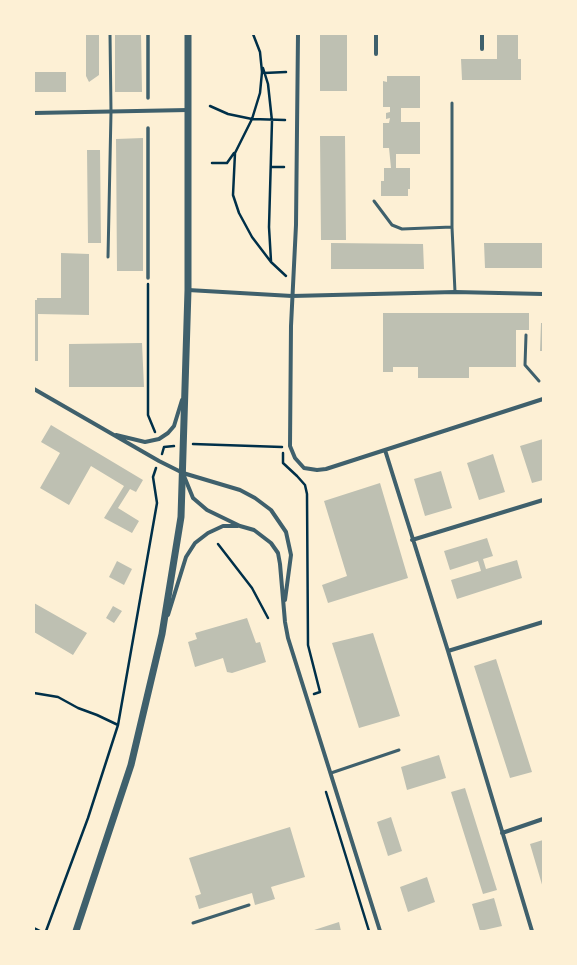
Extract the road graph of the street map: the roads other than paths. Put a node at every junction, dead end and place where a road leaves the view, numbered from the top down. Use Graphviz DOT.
graph roads {
  1 [pos="110,34"];
  2 [pos="148,34"];
  3 [pos="188,34"];
  4 [pos="298,34"];
  5 [pos="376,34"];
  6 [pos="482,34"];
  7 [pos="482,49"];
  8 [pos="376,54"];
  9 [pos="148,98"];
  10 [pos="452,104"];
  11 [pos="188,110"];
  12 [pos="112,112"];
  13 [pos="34,113"];
  14 [pos="148,128"];
  15 [pos="374,201"];
  16 [pos="452,227"];
  17 [pos="108,257"];
  18 [pos="148,278"];
  19 [pos="188,290"];
  20 [pos="455,292"];
  21 [pos="543,294"];
  22 [pos="292,296"];
  23 [pos="526,335"];
  24 [pos="540,381"];
  25 [pos="34,389"];
  26 [pos="185,392"];
  27 [pos="543,399"];
  28 [pos="111,434"];
  29 [pos="385,450"];
  30 [pos="183,472"];
  31 [pos="543,500"];
  32 [pos="240,526"];
  33 [pos="412,540"];
  34 [pos="283,611"];
  35 [pos="543,622"];
  36 [pos="162,634"];
  37 [pos="448,651"];
  38 [pos="399,750"];
  39 [pos="331,773"];
  40 [pos="543,819"];
  41 [pos="502,833"];
  42 [pos="249,906"];
  43 [pos="193,923"];
  44 [pos="76,931"];
  45 [pos="380,931"];
  46 [pos="532,931"];
  1 -- 12 [label="lane"];
  2 -- 9 [label="street"];
  3 -- 11 [label="street"];
  4 -- 22 [label="street"];
  5 -- 8 [label="street"];
  6 -- 7 [label="street"];
  10 -- 16 [label="lane"];
  11 -- 12 [label="street"];
  11 -- 19 [label="street"];
  12 -- 13 [label="street"];
  12 -- 17 [label="lane"];
  14 -- 18 [label="street"];
  15 -- 16 [label="lane"];
  16 -- 20 [label="lane"];
  19 -- 22 [label="street"];
  19 -- 26 [label="street"];
  20 -- 21 [label="street"];
  20 -- 22 [label="street"];
  22 -- 29 [label="street"];
  23 -- 24 [label="lane"];
  25 -- 28 [label="street"];
  26 -- 28 [label="street"];
  26 -- 30 [label="street"];
  27 -- 29 [label="street"];
  28 -- 30 [label="street"];
  29 -- 33 [label="street"];
  30 -- 32 [label="street"];
  30 -- 34 [label="street"];
  30 -- 36 [label="street"];
  31 -- 33 [label="street"];
  32 -- 34 [label="street"];
  32 -- 36 [label="street"];
  33 -- 37 [label="street"];
  34 -- 39 [label="street"];
  35 -- 37 [label="street"];
  36 -- 44 [label="street"];
  37 -- 41 [label="street"];
  38 -- 39 [label="lane"];
  39 -- 45 [label="street"];
  40 -- 41 [label="street"];
  41 -- 46 [label="street"];
  42 -- 43 [label="lane"];
}
